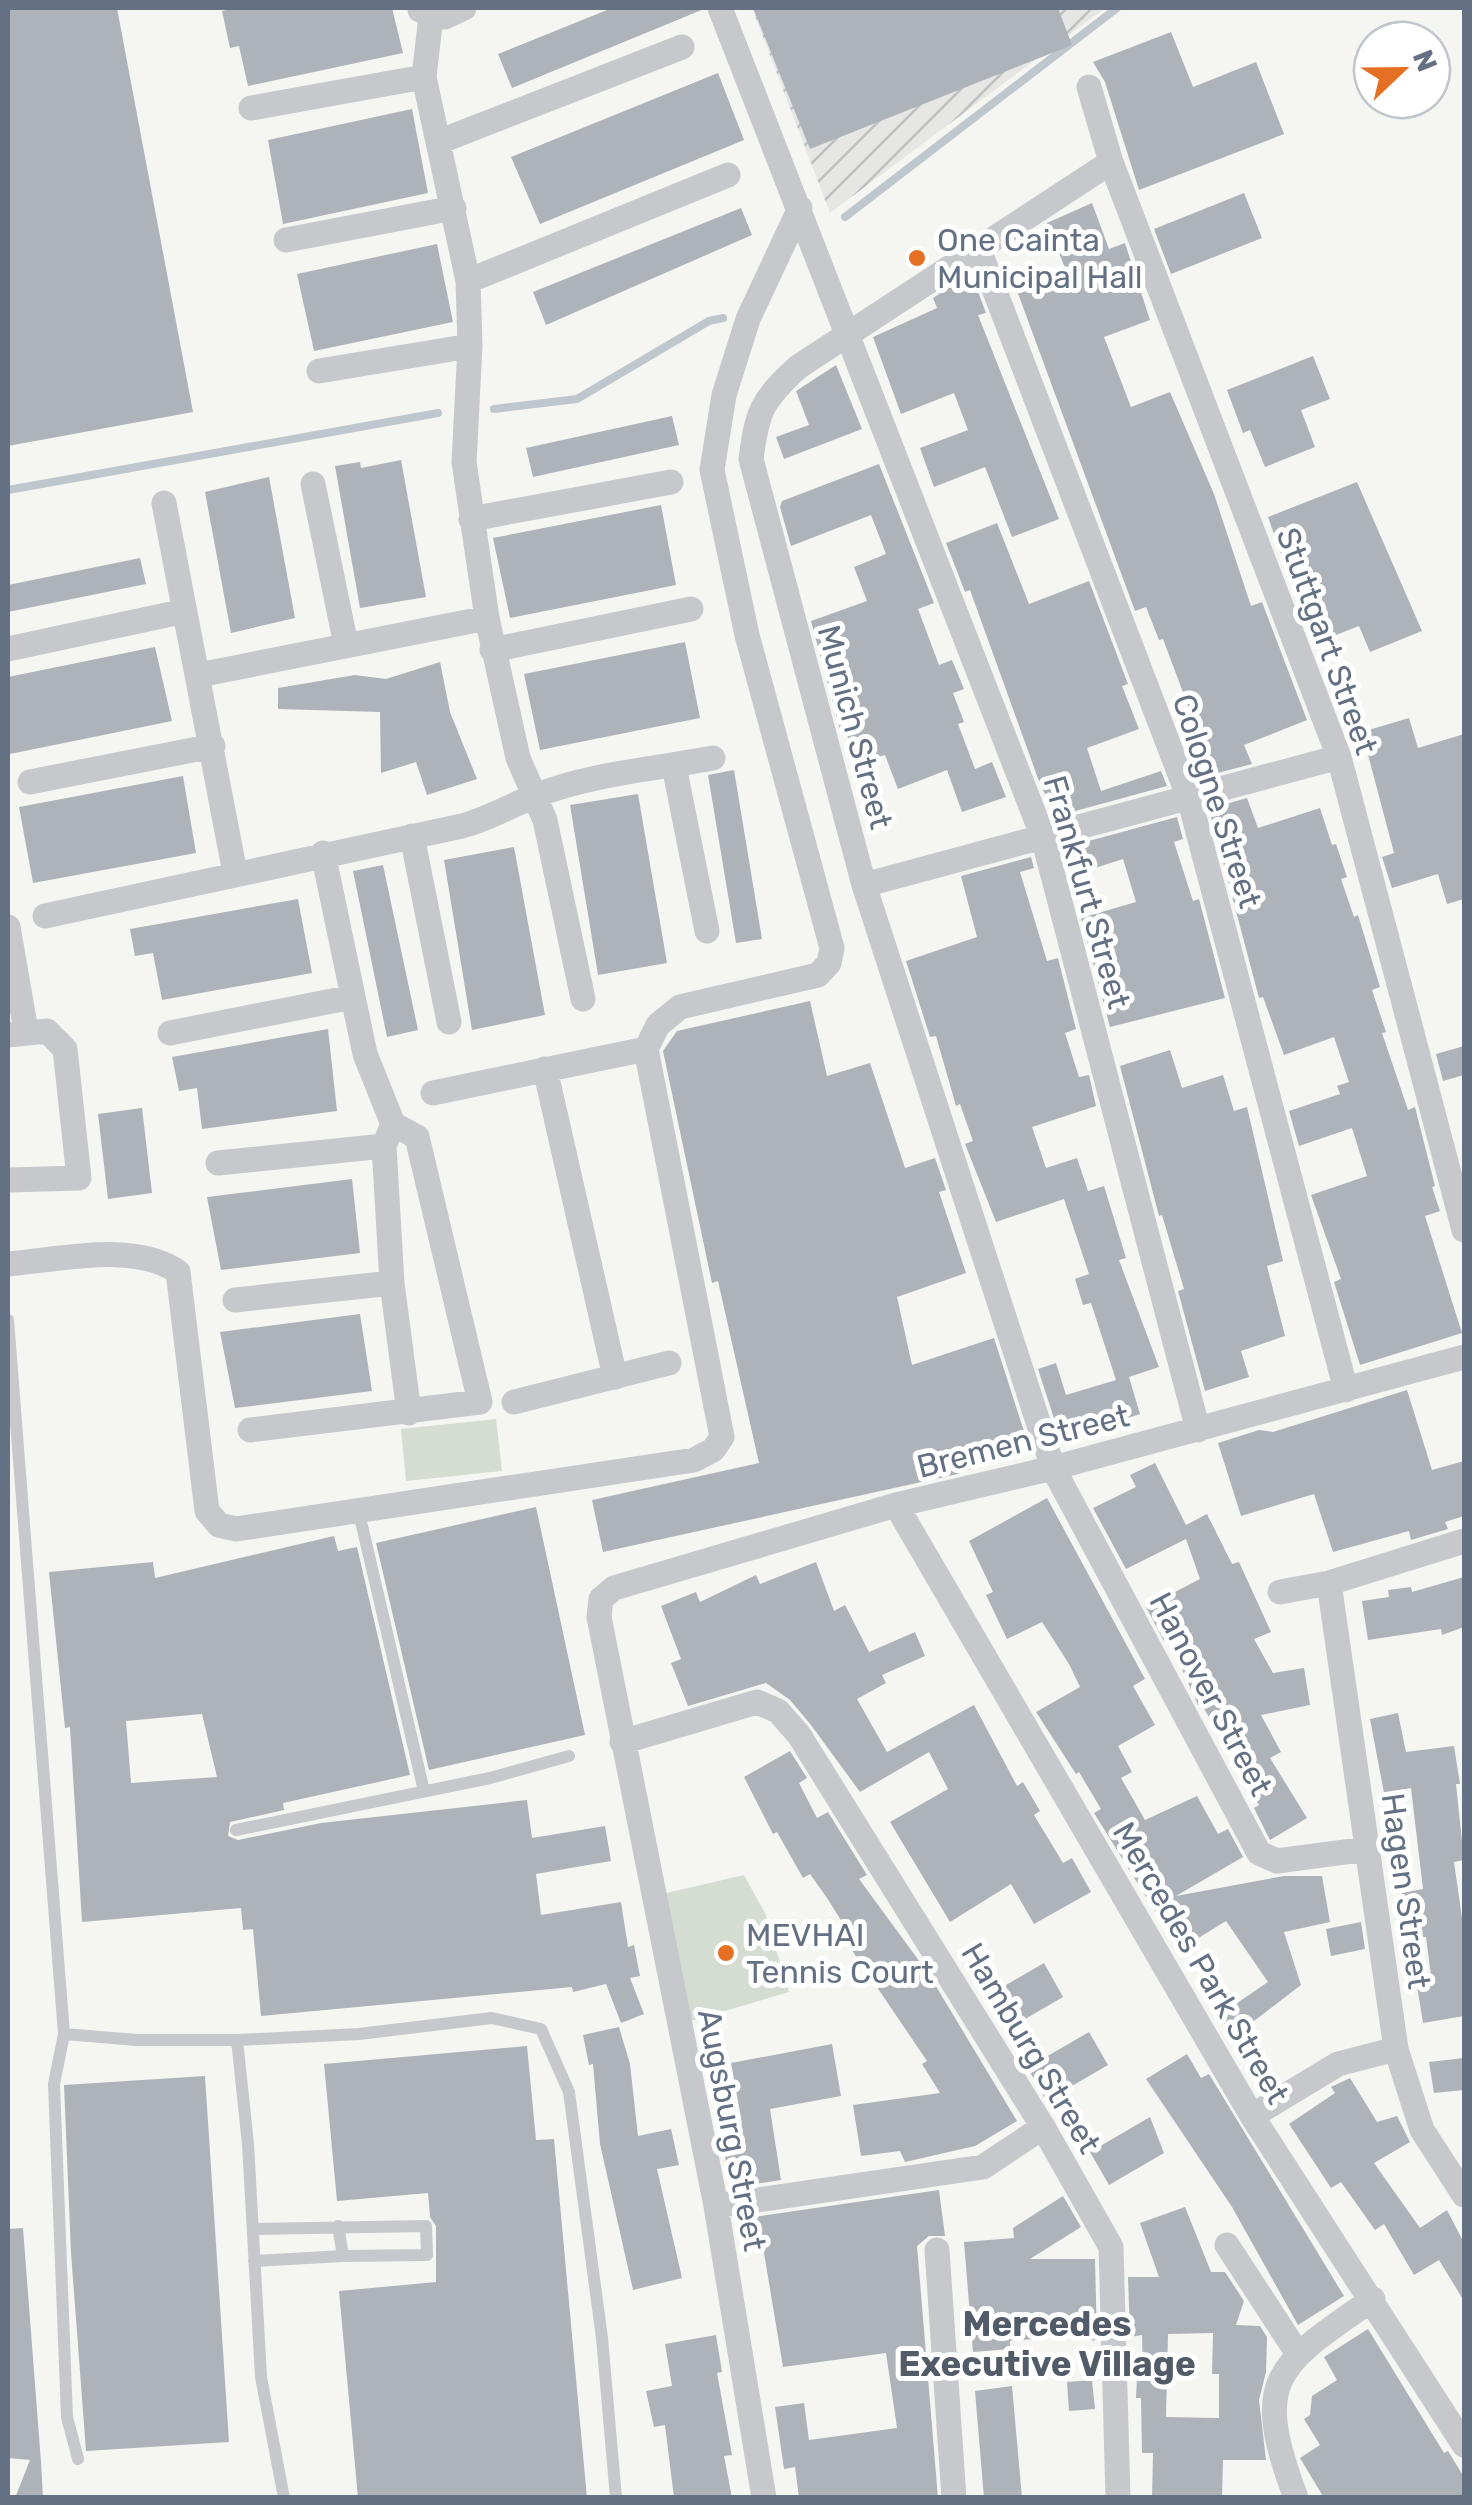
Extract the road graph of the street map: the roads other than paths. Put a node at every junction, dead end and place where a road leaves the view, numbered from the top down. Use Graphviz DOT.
graph roads {
  1 [pos="464,8"];
  2 [pos="720,8"];
  3 [pos="424,12"];
  4 [pos="682,47"];
  5 [pos="424,76"];
  6 [pos="1089,87"];
  7 [pos="251,108"];
  8 [pos="441,141"];
  9 [pos="1110,162"];
  10 [pos="728,175"];
  11 [pos="454,208"];
  12 [pos="800,208"];
  13 [pos="286,240"];
  14 [pos="978,248"];
  15 [pos="468,281"];
  16 [pos="848,331"];
  17 [pos="470,346"];
  18 [pos="318,371"];
  19 [pos="671,482"];
  20 [pos="314,484"];
  21 [pos="164,503"];
  22 [pos="472,518"];
  23 [pos="692,608"];
  24 [pos="185,611"];
  25 [pos="487,618"];
  26 [pos="346,645"];
  27 [pos="8,649"];
  28 [pos="492,650"];
  29 [pos="199,675"];
  30 [pos="213,746"];
  31 [pos="713,758"];
  32 [pos="1338,758"];
  33 [pos="674,766"];
  34 [pos="30,782"];
  35 [pos="534,796"];
  36 [pos="1189,798"];
  37 [pos="412,836"];
  38 [pos="1044,837"];
  39 [pos="323,853"];
  40 [pos="235,873"];
  41 [pos="864,885"];
  42 [pos="45,916"];
  43 [pos="8,927"];
  44 [pos="707,931"];
  45 [pos="352,997"];
  46 [pos="583,999"];
  47 [pos="449,1022"];
  48 [pos="16,1033"];
  49 [pos="170,1033"];
  50 [pos="646,1048"];
  51 [pos="545,1069"];
  52 [pos="433,1093"];
  53 [pos="388,1135"];
  54 [pos="218,1163"];
  55 [pos="8,1180"];
  56 [pos="1464,1230"];
  57 [pos="8,1264"];
  58 [pos="392,1283"];
  59 [pos="235,1300"];
  60 [pos="8,1320"];
  61 [pos="1464,1357"];
  62 [pos="669,1363"];
  63 [pos="615,1377"];
  64 [pos="1346,1390"];
  65 [pos="514,1402"];
  66 [pos="409,1412"];
  67 [pos="250,1430"];
  68 [pos="1198,1430"];
  69 [pos="1052,1468"];
  70 [pos="896,1505"];
  71 [pos="359,1513"];
  72 [pos="1464,1541"];
  73 [pos="1329,1583"];
  74 [pos="1280,1592"];
  75 [pos="601,1599"];
  76 [pos="622,1742"];
  77 [pos="569,1756"];
  78 [pos="424,1791"];
  79 [pos="236,1830"];
  80 [pos="1367,1849"];
  81 [pos="64,2034"];
  82 [pos="237,2040"];
  83 [pos="1396,2049"];
  84 [pos="1252,2116"];
  85 [pos="1044,2127"];
  86 [pos="1464,2196"];
  87 [pos="716,2206"];
  88 [pos="338,2226"];
  89 [pos="254,2229"];
  90 [pos="1226,2245"];
  91 [pos="937,2250"];
  92 [pos="343,2256"];
  93 [pos="254,2261"];
  94 [pos="1373,2300"];
  95 [pos="1298,2354"];
  96 [pos="1464,2445"];
  97 [pos="78,2459"];
  98 [pos="284,2498"];
  99 [pos="616,2498"];
  100 [pos="764,2498"];
  101 [pos="954,2498"];
  102 [pos="1118,2498"];
  103 [pos="1296,2498"];
  1 -- 3 [label="street"];
  2 -- 12 [label="street, Frankfurt Street"];
  3 -- 5 [label="street"];
  4 -- 8 [label="street"];
  5 -- 7 [label="street"];
  5 -- 8 [label="street"];
  6 -- 9 [label="street, Stuttgart Street"];
  8 -- 11 [label="street"];
  9 -- 14 [label="street, Munich Street"];
  9 -- 32 [label="street, Stuttgart Street"];
  10 -- 15 [label="street"];
  11 -- 13 [label="street"];
  11 -- 15 [label="street"];
  12 -- 16 [label="street, Frankfurt Street"];
  12 -- 50 [label="street"];
  14 -- 16 [label="street, Munich Street"];
  14 -- 36 [label="street, Cologne Street"];
  15 -- 17 [label="street"];
  16 -- 38 [label="street, Frankfurt Street"];
  16 -- 41 [label="street, Munich Street"];
  17 -- 18 [label="street"];
  17 -- 22 [label="street"];
  19 -- 22 [label="street"];
  20 -- 26 [label="street"];
  21 -- 24 [label="street"];
  22 -- 25 [label="street"];
  23 -- 28 [label="street"];
  24 -- 27 [label="street"];
  24 -- 29 [label="street"];
  25 -- 26 [label="street"];
  25 -- 28 [label="street"];
  26 -- 29 [label="street"];
  28 -- 35 [label="street"];
  29 -- 30 [label="street"];
  30 -- 34 [label="street"];
  30 -- 40 [label="street"];
  31 -- 33 [label="street"];
  32 -- 36 [label="street"];
  32 -- 56 [label="street, Stuttgart Street"];
  33 -- 35 [label="street"];
  33 -- 44 [label="street"];
  35 -- 37 [label="street"];
  35 -- 46 [label="street"];
  36 -- 38 [label="street"];
  36 -- 64 [label="street, Cologne Street"];
  37 -- 39 [label="street"];
  37 -- 47 [label="street"];
  38 -- 41 [label="street"];
  38 -- 68 [label="street, Frankfurt Street"];
  39 -- 40 [label="street"];
  39 -- 45 [label="street"];
  40 -- 42 [label="street"];
  41 -- 69 [label="street, Munich Street"];
  43 -- 48 [label="street"];
  45 -- 49 [label="street"];
  45 -- 53 [label="street"];
  48 -- 55 [label="street"];
  50 -- 51 [label="street"];
  50 -- 71 [label="street"];
  51 -- 52 [label="street"];
  51 -- 63 [label="street"];
  53 -- 54 [label="street"];
  53 -- 58 [label="street"];
  53 -- 66 [label="street"];
  57 -- 71 [label="street"];
  58 -- 59 [label="street"];
  58 -- 66 [label="street"];
  60 -- 81 [label="lane"];
  61 -- 64 [label="street, Bremen Street"];
  62 -- 63 [label="street"];
  63 -- 65 [label="street"];
  64 -- 68 [label="street, Bremen Street"];
  66 -- 67 [label="street"];
  68 -- 69 [label="street, Bremen Street"];
  69 -- 70 [label="street, Bremen Street"];
  69 -- 80 [label="street, Hanover Street"];
  70 -- 75 [label="street, Bremen Street"];
  70 -- 84 [label="street, Mercedes Park Street"];
  71 -- 78 [label="lane"];
  72 -- 73 [label="street"];
  73 -- 74 [label="street"];
  73 -- 80 [label="street, Hagen Street"];
  75 -- 76 [label="street, Augsburg Street"];
  76 -- 85 [label="street, Hamburg Street"];
  76 -- 87 [label="street, Augsburg Street"];
  77 -- 78 [label="lane"];
  78 -- 79 [label="lane"];
  80 -- 83 [label="street, Hagen Street"];
  81 -- 82 [label="lane"];
  81 -- 97 [label="lane"];
  82 -- 89 [label="lane"];
  82 -- 99 [label="lane"];
  83 -- 84 [label="street"];
  83 -- 86 [label="street, Hagen Street"];
  84 -- 94 [label="street, Mercedes Park Street"];
  85 -- 87 [label="street"];
  85 -- 102 [label="street, Hamburg Street"];
  87 -- 100 [label="street, Augsburg Street"];
  88 -- 89 [label="lane"];
  88 -- 92 [label="lane"];
  88 -- 92 [label="lane"];
  89 -- 93 [label="lane"];
  90 -- 95 [label="street"];
  91 -- 101 [label="street"];
  92 -- 93 [label="lane"];
  93 -- 98 [label="lane"];
  94 -- 95 [label="street"];
  94 -- 96 [label="street, Mercedes Park Street"];
  95 -- 103 [label="street"];
}
